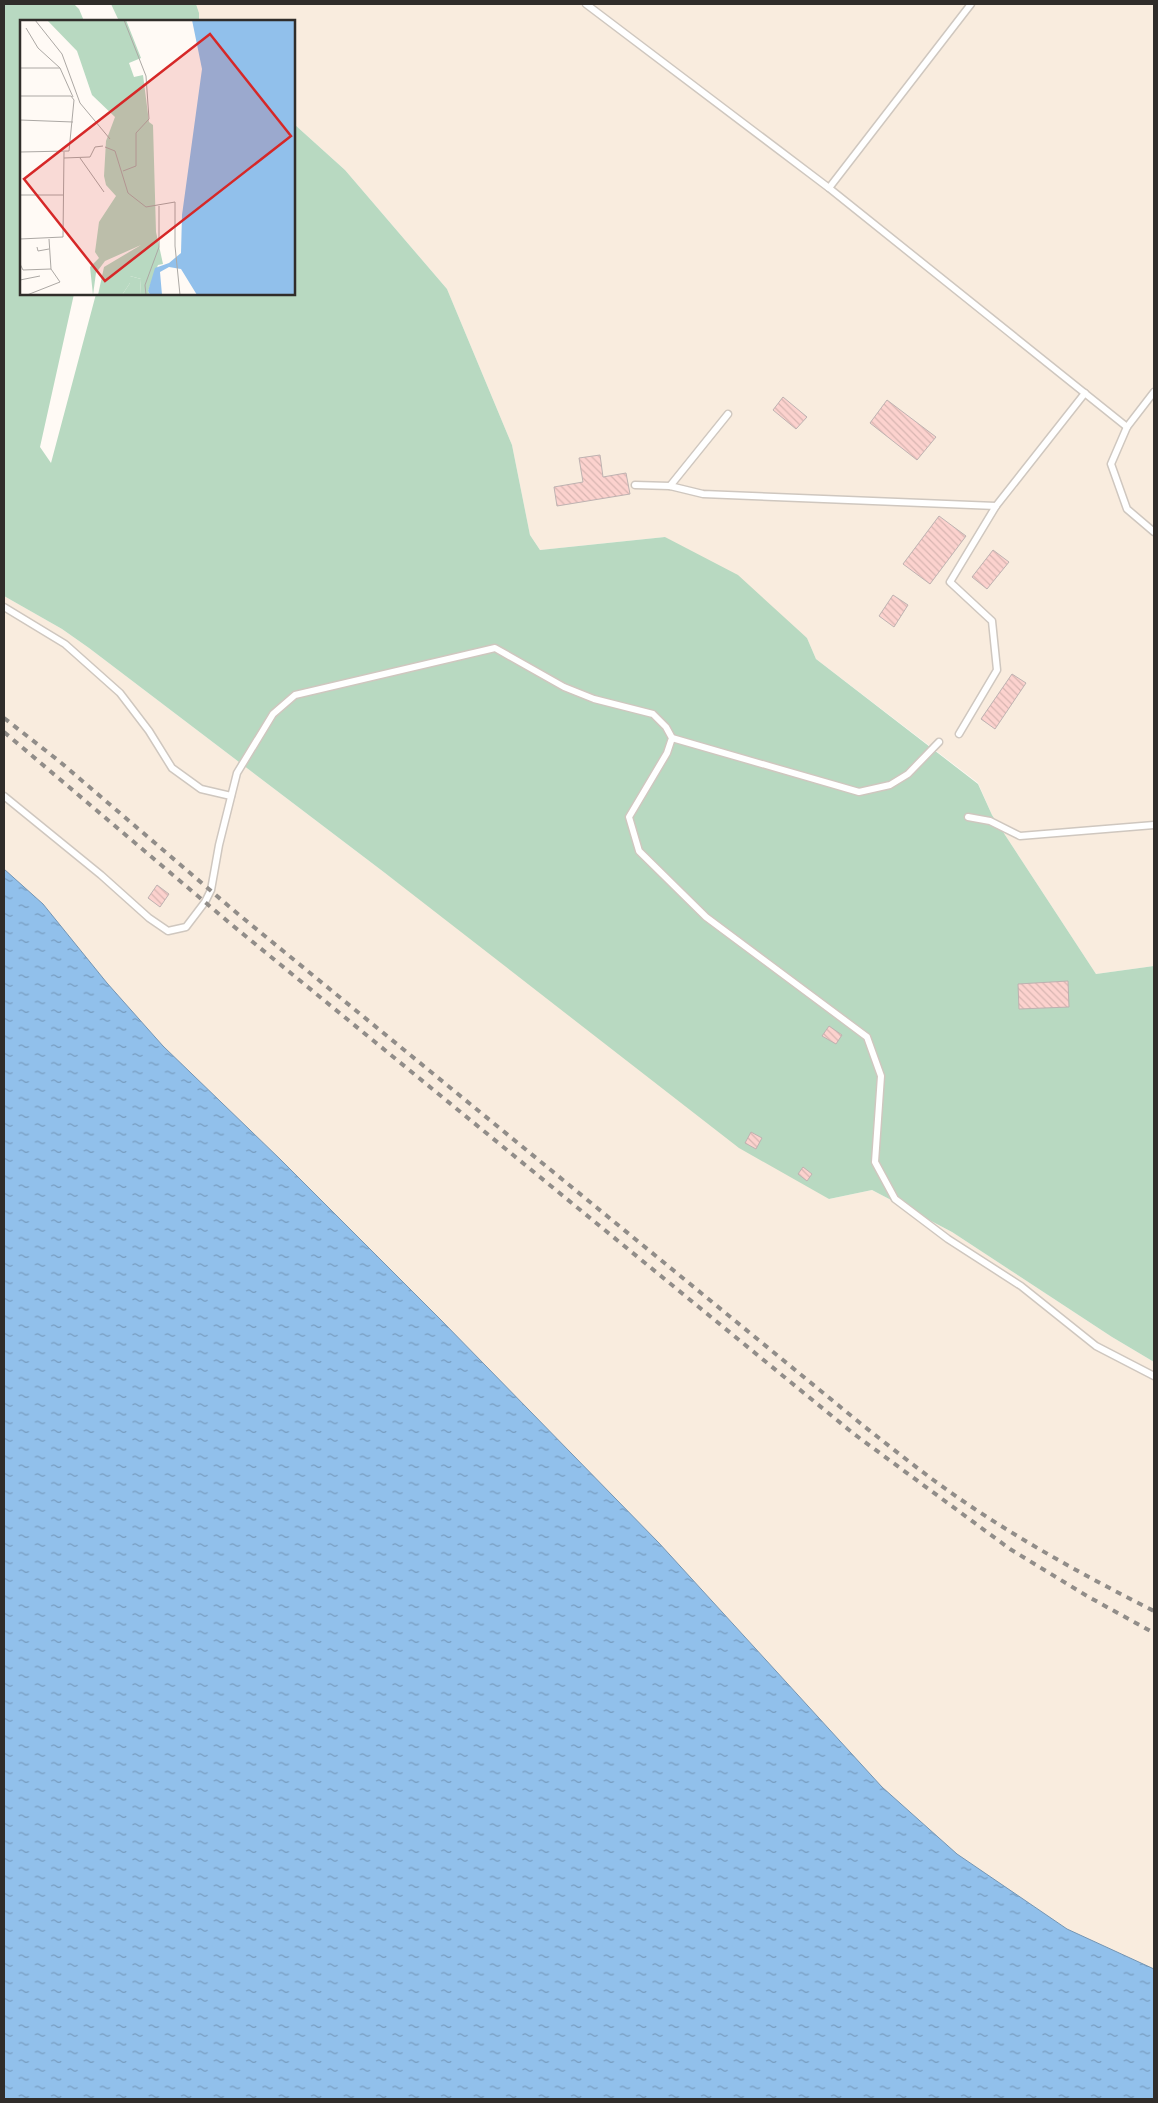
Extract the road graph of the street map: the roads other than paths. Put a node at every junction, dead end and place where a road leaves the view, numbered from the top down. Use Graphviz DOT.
graph roads {
  1 [pos="586,4"];
  2 [pos="972,4"];
  3 [pos="829,188"];
  4 [pos="1154,392"];
  5 [pos="1085,393"];
  6 [pos="728,414"];
  7 [pos="1127,427"];
  8 [pos="634,485"];
  9 [pos="670,486"];
  10 [pos="996,506"];
  11 [pos="1154,532"];
  12 [pos="4,607"];
  13 [pos="959,734"];
  14 [pos="672,738"];
  15 [pos="939,742"];
  16 [pos="4,796"];
  17 [pos="232,796"];
  18 [pos="968,817"];
  19 [pos="1154,825"];
  20 [pos="1154,1376"];
  1 -- 3 [label="lane"];
  2 -- 3 [label="lane"];
  3 -- 5 [label="lane"];
  4 -- 7 [label="lane"];
  5 -- 7 [label="lane"];
  5 -- 10 [label="lane"];
  6 -- 9 [label="lane"];
  7 -- 11 [label="lane"];
  8 -- 9 [label="lane"];
  9 -- 10 [label="lane"];
  10 -- 13 [label="lane"];
  12 -- 17 [label="lane"];
  14 -- 15 [label="lane"];
  14 -- 17 [label="lane"];
  14 -- 20 [label="lane"];
  16 -- 17 [label="lane"];
  18 -- 19 [label="lane"];
}
